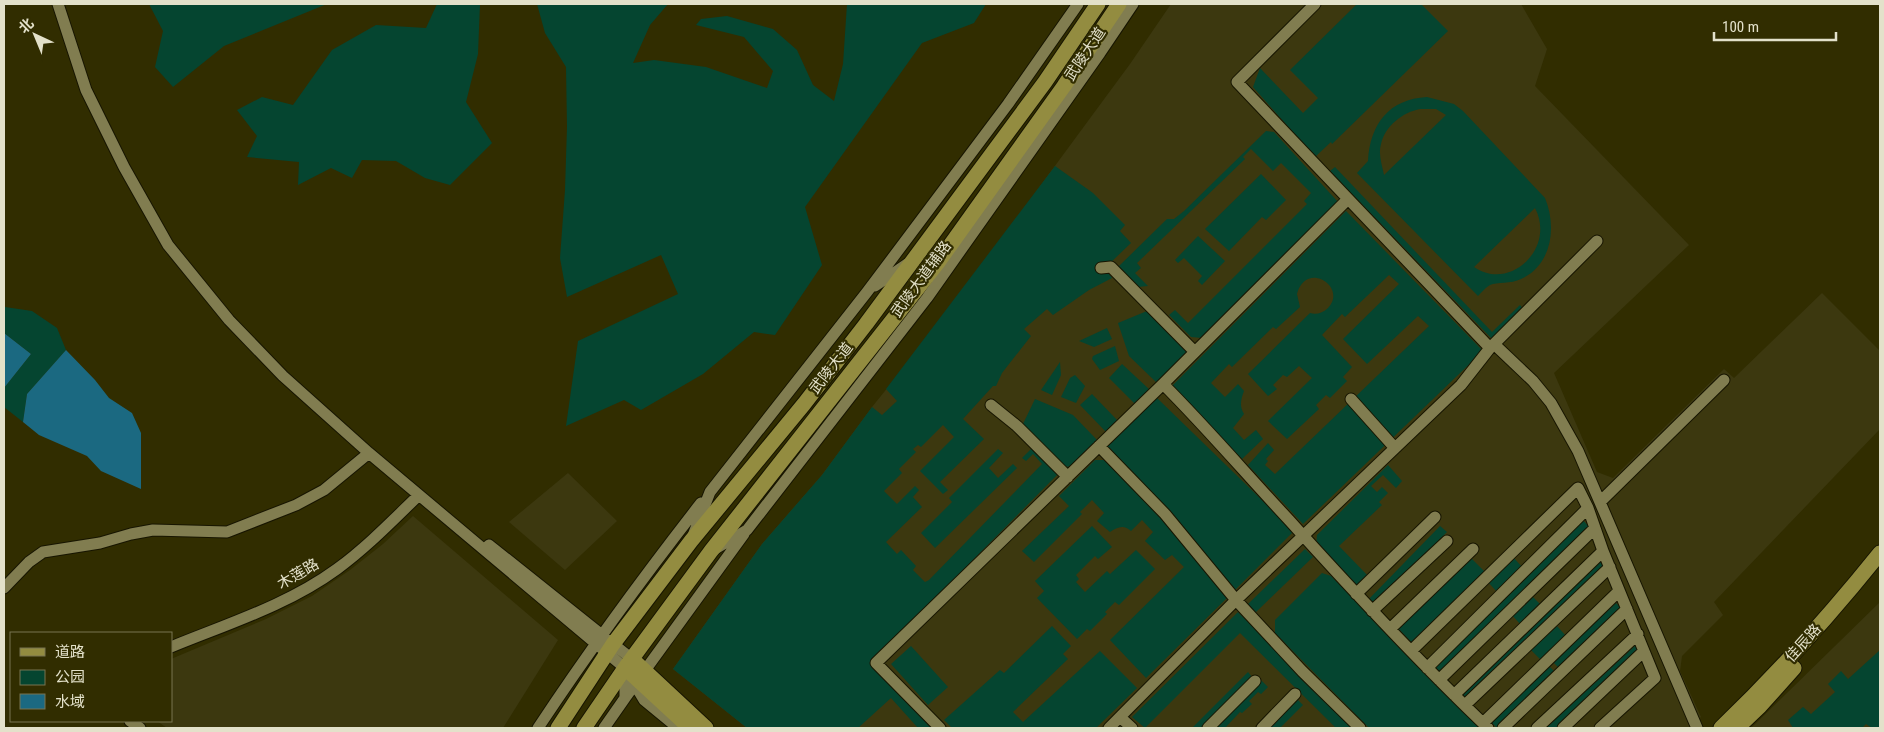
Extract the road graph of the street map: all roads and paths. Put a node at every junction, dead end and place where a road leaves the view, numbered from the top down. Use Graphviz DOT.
graph roads {
  1 [pos="58,4"];
  2 [pos="65,4"];
  3 [pos="1078,4"];
  4 [pos="1098,4"];
  5 [pos="1119,4"];
  6 [pos="1133,4"];
  7 [pos="1315,4"];
  8 [pos="1058,34"];
  9 [pos="1100,53"];
  10 [pos="1045,82"];
  11 [pos="1064,86"];
  12 [pos="1347,200"];
  13 [pos="1597,240"];
  14 [pos="915,258"];
  15 [pos="939,261"];
  16 [pos="1101,268"];
  17 [pos="867,292"];
  18 [pos="926,298"];
  19 [pos="1492,346"];
  20 [pos="1195,352"];
  21 [pos="1724,380"];
  22 [pos="1163,384"];
  23 [pos="1351,399"];
  24 [pos="991,406"];
  25 [pos="1099,446"];
  26 [pos="1394,447"];
  27 [pos="369,453"];
  28 [pos="1068,477"];
  29 [pos="710,492"];
  30 [pos="419,495"];
  31 [pos="1600,502"];
  32 [pos="1588,508"];
  33 [pos="1435,517"];
  34 [pos="1595,528"];
  35 [pos="747,530"];
  36 [pos="1303,535"];
  37 [pos="690,541"];
  38 [pos="1447,541"];
  39 [pos="1473,549"];
  40 [pos="711,551"];
  41 [pos="1603,551"];
  42 [pos="1880,553"];
  43 [pos="1610,567"];
  44 [pos="1880,567"];
  45 [pos="4,588"];
  46 [pos="1619,591"];
  47 [pos="1356,594"];
  48 [pos="1236,600"];
  49 [pos="1627,609"];
  50 [pos="1372,611"];
  51 [pos="1390,629"];
  52 [pos="1638,634"];
  53 [pos="604,644"];
  54 [pos="172,647"];
  55 [pos="1644,650"];
  56 [pos="1411,651"];
  57 [pos="629,663"];
  58 [pos="1427,668"];
  59 [pos="639,678"];
  60 [pos="1439,680"];
  61 [pos="1254,681"];
  62 [pos="1295,694"];
  63 [pos="1454,695"];
  64 [pos="625,698"];
  65 [pos="1465,705"];
  66 [pos="1120,717"];
  67 [pos="1485,726"];
  68 [pos="538,728"];
  69 [pos="558,728"];
  70 [pos="584,728"];
  71 [pos="604,728"];
  72 [pos="678,728"];
  73 [pos="690,728"];
  74 [pos="706,728"];
  75 [pos="940,728"];
  76 [pos="1109,728"];
  77 [pos="1132,728"];
  78 [pos="1208,728"];
  79 [pos="1262,728"];
  80 [pos="1360,728"];
  81 [pos="1503,728"];
  82 [pos="1538,728"];
  83 [pos="1562,728"];
  84 [pos="1600,728"];
  85 [pos="1697,728"];
  86 [pos="1722,728"];
  87 [pos="1737,728"];
  1 -- 27 [label="street"];
  2 -- 53 [label="street"];
  3 -- 8 [label="street"];
  4 -- 10 [label="main road, 武陵大道"];
  5 -- 11 [label="main road, 武陵大道"];
  6 -- 9 [label="street, 武陵大道辅路"];
  7 -- 12 [label="street"];
  8 -- 10 [label="street"];
  8 -- 17 [label="street"];
  9 -- 11 [label="street"];
  9 -- 18 [label="street, 武陵大道辅路"];
  10 -- 14 [label="main road, 武陵大道"];
  11 -- 15 [label="main road, 武陵大道"];
  12 -- 19 [label="street"];
  12 -- 20 [label="street"];
  13 -- 19 [label="street"];
  14 -- 17 [label="street"];
  14 -- 37 [label="main road, 武陵大道"];
  15 -- 18 [label="street"];
  15 -- 40 [label="main road, 武陵大道"];
  16 -- 20 [label="street"];
  17 -- 29 [label="street"];
  18 -- 35 [label="street, 武陵大道辅路"];
  19 -- 26 [label="street"];
  19 -- 31 [label="street"];
  20 -- 22 [label="street"];
  21 -- 31 [label="street"];
  22 -- 25 [label="street"];
  22 -- 36 [label="street"];
  23 -- 26 [label="street"];
  24 -- 28 [label="street"];
  25 -- 28 [label="street"];
  25 -- 48 [label="street"];
  26 -- 36 [label="street"];
  27 -- 30 [label="street"];
  27 -- 45 [label="street"];
  28 -- 75 [label="street"];
  29 -- 37 [label="street"];
  29 -- 53 [label="street"];
  30 -- 53 [label="street"];
  30 -- 54 [label="street, 木莲路"];
  31 -- 85 [label="street"];
  32 -- 34 [label="street"];
  32 -- 56 [label="street"];
  32 -- 58 [label="street"];
  33 -- 47 [label="street"];
  34 -- 41 [label="street"];
  34 -- 60 [label="street"];
  35 -- 40 [label="street, 武陵大道辅路"];
  35 -- 59 [label="street"];
  36 -- 47 [label="street"];
  36 -- 48 [label="street"];
  37 -- 53 [label="main road, 武陵大道"];
  38 -- 50 [label="street"];
  39 -- 51 [label="street"];
  40 -- 57 [label="main road, 武陵大道"];
  41 -- 43 [label="street"];
  41 -- 63 [label="street"];
  42 -- 86 [label="main road, 佳辰路"];
  43 -- 46 [label="street"];
  43 -- 65 [label="street"];
  44 -- 87 [label="main road, 佳辰路"];
  46 -- 49 [label="street"];
  46 -- 67 [label="street"];
  47 -- 50 [label="street"];
  48 -- 66 [label="street"];
  48 -- 80 [label="street"];
  49 -- 52 [label="street"];
  49 -- 81 [label="street"];
  50 -- 51 [label="street"];
  51 -- 56 [label="street"];
  52 -- 55 [label="street"];
  52 -- 82 [label="street"];
  53 -- 57 [label="street"];
  53 -- 68 [label="street"];
  53 -- 69 [label="main road, 武陵大道"];
  55 -- 83 [label="street"];
  55 -- 84 [label="street"];
  56 -- 58 [label="street"];
  57 -- 59 [label="main road"];
  57 -- 64 [label="street"];
  57 -- 70 [label="main road, 武陵大道"];
  58 -- 60 [label="street"];
  59 -- 64 [label="street"];
  59 -- 72 [label="street"];
  59 -- 73 [label="main road"];
  59 -- 74 [label="main road"];
  60 -- 63 [label="street"];
  61 -- 78 [label="street"];
  62 -- 79 [label="street"];
  63 -- 65 [label="street"];
  64 -- 71 [label="street"];
  65 -- 67 [label="street"];
  66 -- 76 [label="street"];
  66 -- 77 [label="street"];
}
